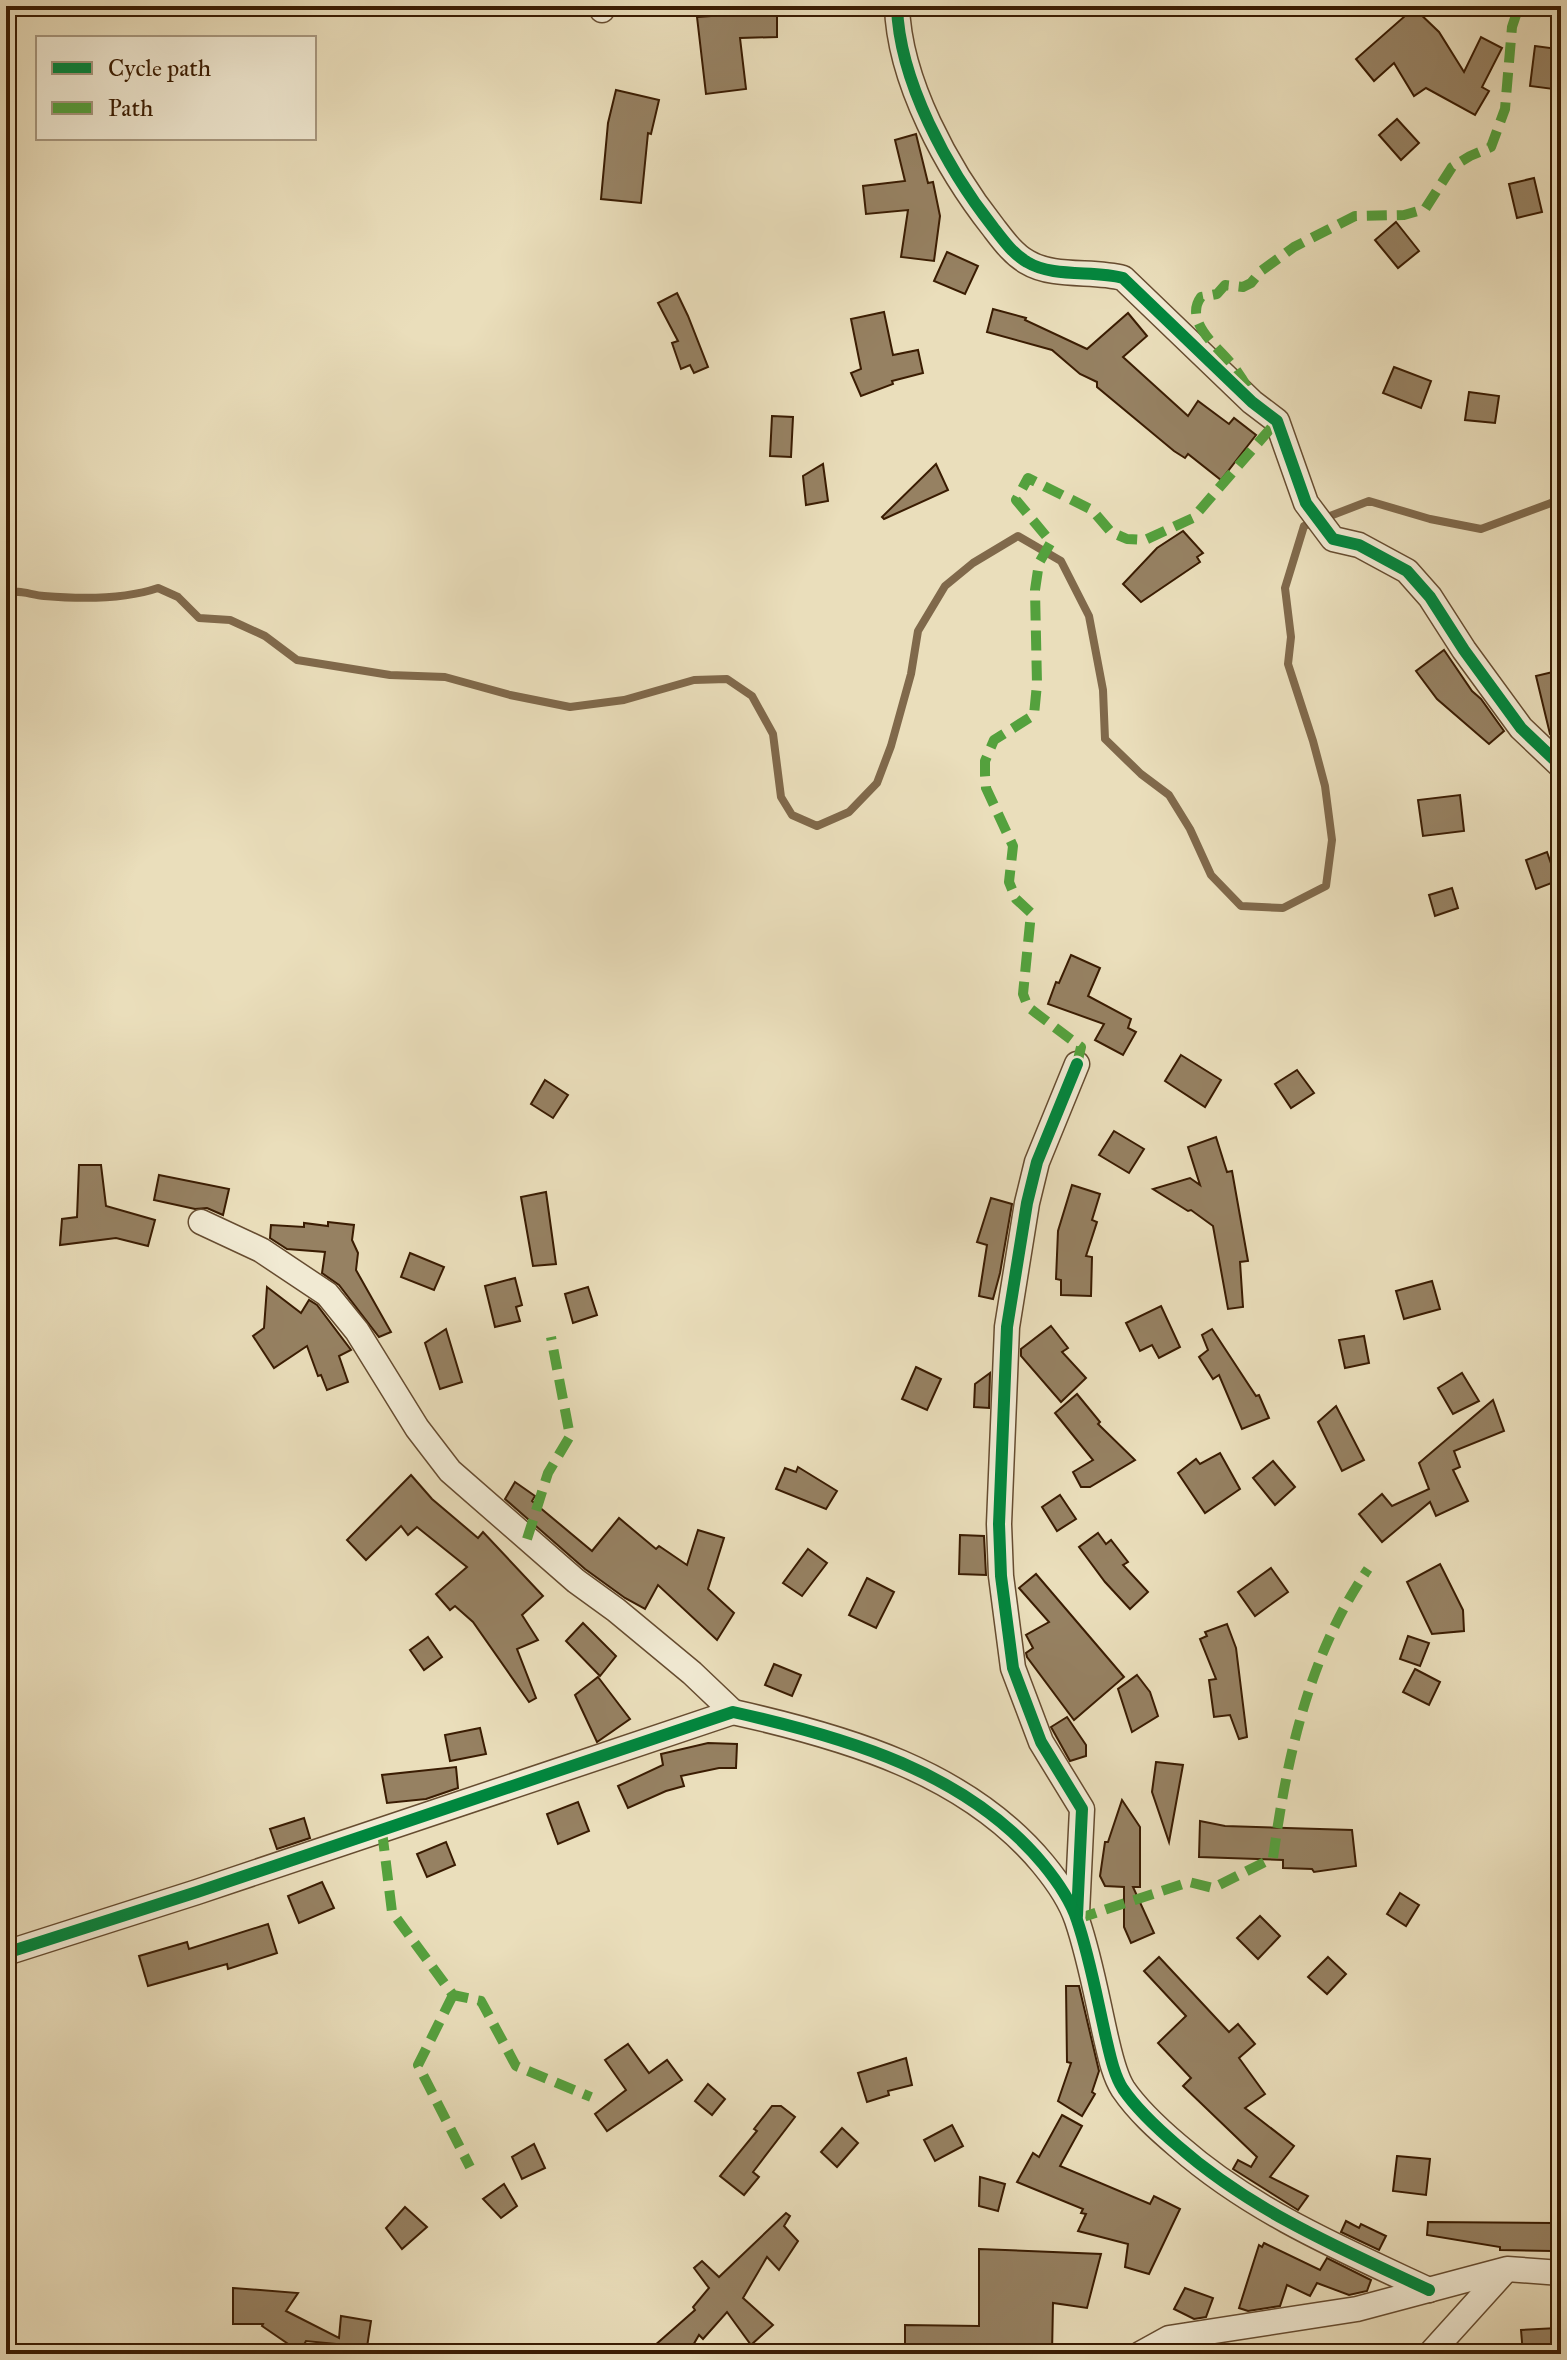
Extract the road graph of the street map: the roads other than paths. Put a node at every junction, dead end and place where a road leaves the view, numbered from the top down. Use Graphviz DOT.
graph roads {
  1 [pos="897,6"];
  2 [pos="1561,766"];
  3 [pos="1077,1064"];
  4 [pos="201,1222"];
  5 [pos="733,1712"];
  6 [pos="1077,1919"];
  7 [pos="6,1953"];
  8 [pos="1507,2269"];
  9 [pos="1561,2273"];
  10 [pos="1429,2290"];
  11 [pos="1140,2354"];
  12 [pos="1430,2354"];
  1 -- 2 [label="street"];
  3 -- 6 [label="street"];
  4 -- 5 [label="street"];
  5 -- 6 [label="street"];
  5 -- 7 [label="street"];
  6 -- 10 [label="street"];
  8 -- 9 [label="street"];
  8 -- 10 [label="street"];
  8 -- 12 [label="street"];
  10 -- 11 [label="street"];
}
